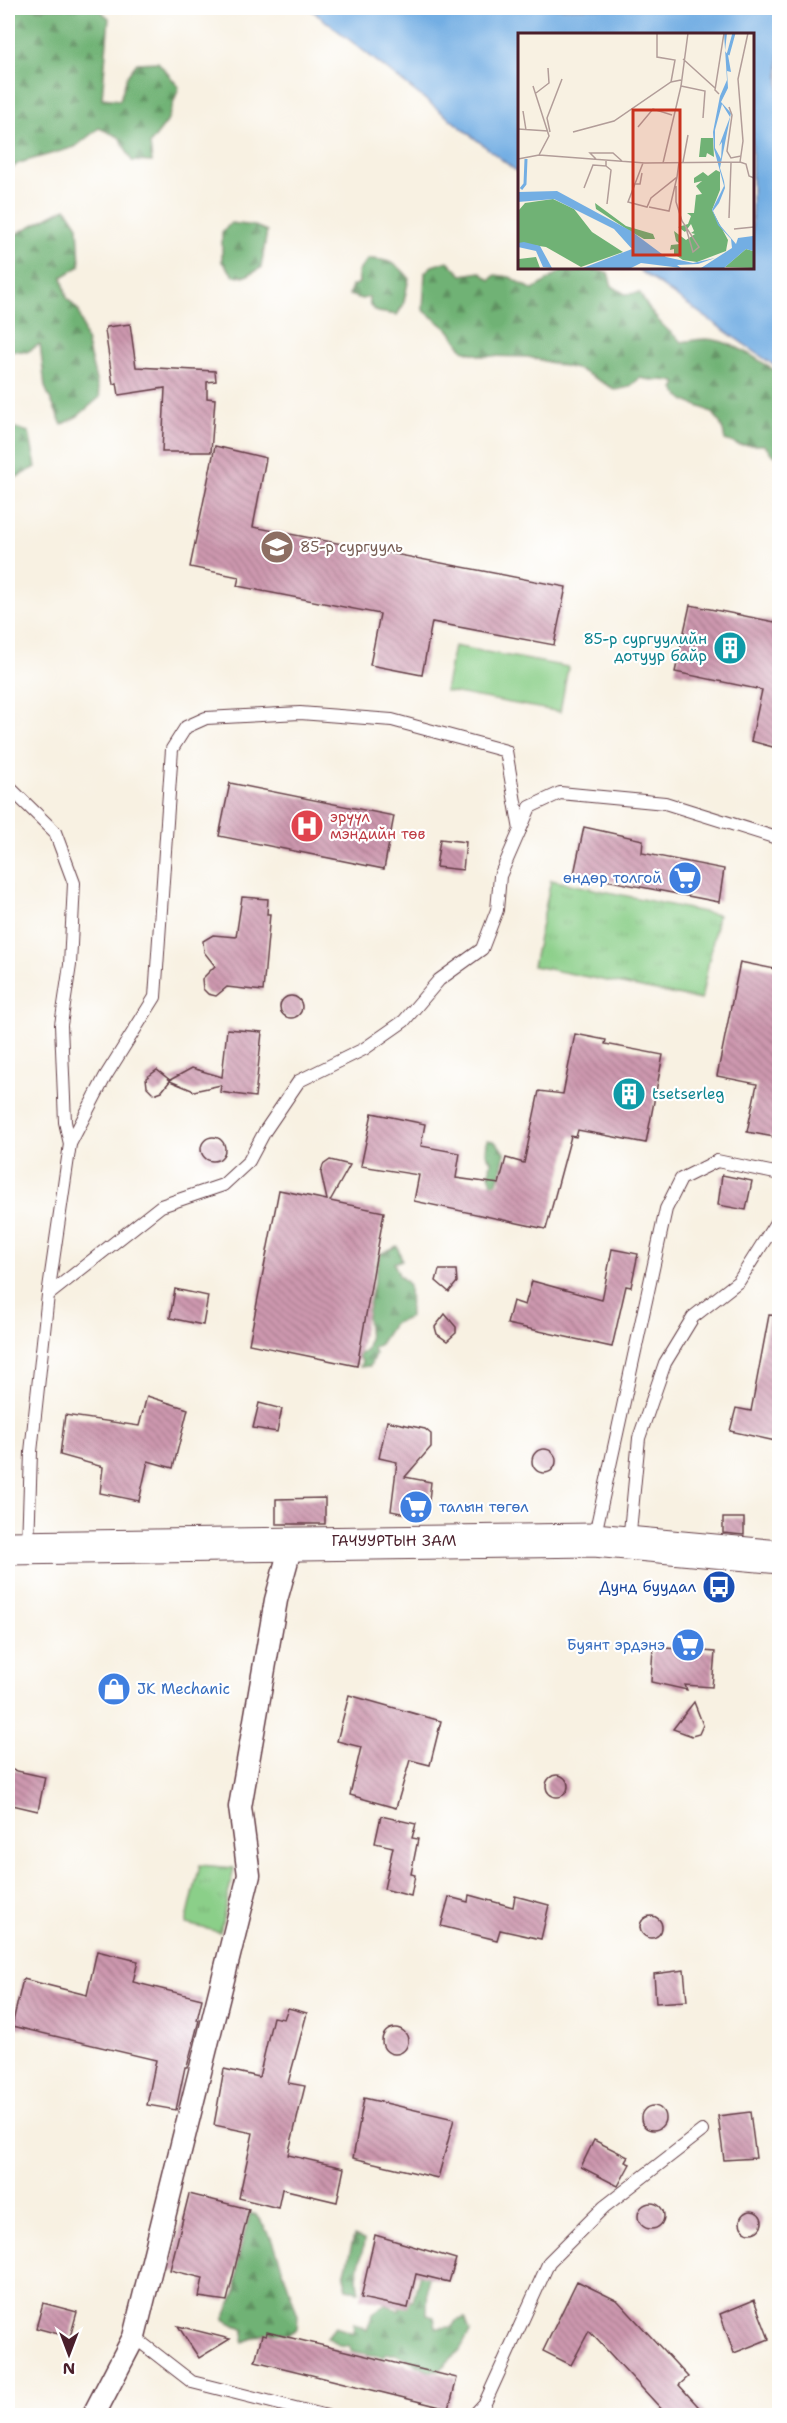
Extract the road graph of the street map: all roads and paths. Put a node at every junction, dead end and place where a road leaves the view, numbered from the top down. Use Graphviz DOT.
graph roads {
  1 [pos="8,786"];
  2 [pos="520,830"];
  3 [pos="780,839"];
  4 [pos="70,1144"];
  5 [pos="780,1174"];
  6 [pos="780,1216"];
  7 [pos="48,1295"];
  8 [pos="594,1540"];
  9 [pos="292,1542"];
  10 [pos="629,1542"];
  11 [pos="18,1547"];
  12 [pos="780,1557"];
  13 [pos="702,2131"];
  14 [pos="134,2337"];
  15 [pos="93,2415"];
  16 [pos="327,2415"];
  17 [pos="473,2415"];
  1 -- 4 [label="lane"];
  2 -- 3 [label="lane"];
  2 -- 4 [label="lane"];
  2 -- 7 [label="lane"];
  4 -- 7 [label="lane"];
  5 -- 8 [label="lane"];
  6 -- 10 [label="lane"];
  7 -- 11 [label="lane"];
  8 -- 9 [label="main road, ГАЧУУРТЫН ЗАМ"];
  8 -- 10 [label="main road, ГАЧУУРТЫН ЗАМ"];
  9 -- 11 [label="main road, ГАЧУУРТЫН ЗАМ"];
  9 -- 14 [label="street"];
  10 -- 12 [label="main road, ГАЧУУРТЫН ЗАМ"];
  13 -- 17 [label="lane"];
  14 -- 15 [label="street"];
  14 -- 16 [label="lane"];
}
